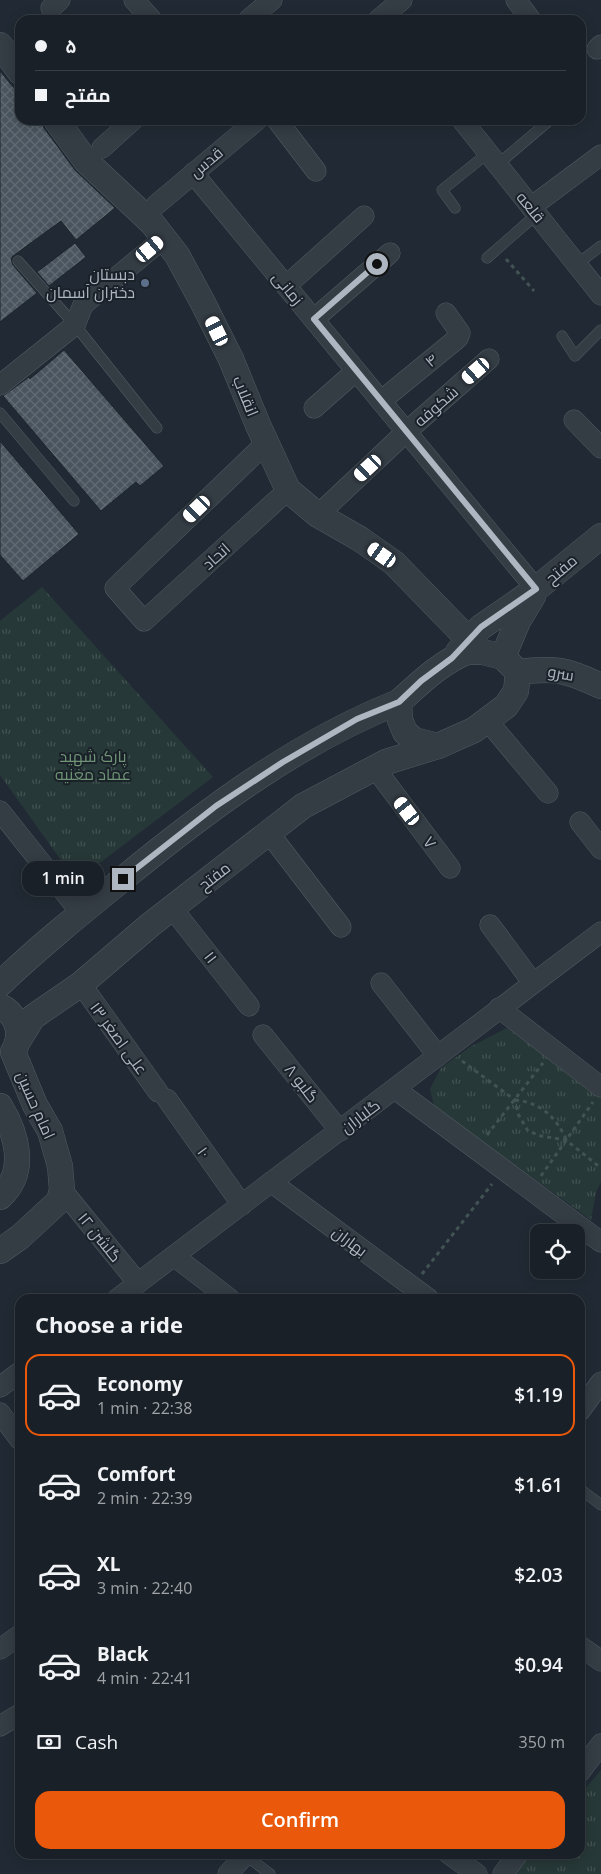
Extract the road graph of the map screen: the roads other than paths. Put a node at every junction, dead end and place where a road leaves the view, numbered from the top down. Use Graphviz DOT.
graph roads {
  1 [pos="134,0"];
  2 [pos="402,0"];
  3 [pos="516,0"];
  4 [pos="268,1"];
  5 [pos="148,15"];
  6 [pos="253,15"];
  7 [pos="385,15"];
  8 [pos="527,15"];
  9 [pos="0,45"];
  10 [pos="15,65"];
  11 [pos="60,125"];
  12 [pos="127,125"];
  13 [pos="251,125"];
  14 [pos="281,125"];
  15 [pos="466,125"];
  16 [pos="543,125"];
  17 [pos="102,148"];
  18 [pos="601,155"];
  19 [pos="493,159"];
  20 [pos="316,171"];
  21 [pos="193,173"];
  22 [pos="156,205"];
  23 [pos="455,208"];
  24 [pos="534,211"];
  25 [pos="364,216"];
  26 [pos="164,238"];
  27 [pos="601,246"];
  28 [pos="390,253"];
  29 [pos="487,258"];
  30 [pos="18,261"];
  31 [pos="577,264"];
  32 [pos="286,286"];
  33 [pos="601,295"];
  34 [pos="446,313"];
  35 [pos="314,319"];
  36 [pos="75,325"];
  37 [pos="601,330"];
  38 [pos="562,336"];
  39 [pos="489,359"];
  40 [pos="356,371"];
  41 [pos="0,385"];
  42 [pos="381,401"];
  43 [pos="314,408"];
  44 [pos="0,413"];
  45 [pos="574,420"];
  46 [pos="157,428"];
  47 [pos="406,432"];
  48 [pos="266,443"];
  49 [pos="601,448"];
  50 [pos="288,490"];
  51 [pos="74,501"];
  52 [pos="318,515"];
  53 [pos="598,544"];
  54 [pos="536,589"];
  55 [pos="469,640"];
  56 [pos="452,658"];
  57 [pos="511,664"];
  58 [pos="601,686"];
  59 [pos="399,702"];
  60 [pos="487,720"];
  61 [pos="438,746"];
  62 [pos="375,768"];
  63 [pos="548,792"];
  64 [pos="0,811"];
  65 [pos="580,822"];
  66 [pos="269,833"];
  67 [pos="601,849"];
  68 [pos="450,868"];
  69 [pos="172,908"];
  70 [pos="81,913"];
  71 [pos="490,925"];
  72 [pos="341,927"];
  73 [pos="601,932"];
  74 [pos="381,983"];
  75 [pos="533,983"];
  76 [pos="0,984"];
  77 [pos="81,984"];
  78 [pos="0,1006"];
  79 [pos="249,1006"];
  80 [pos="500,1008"];
  81 [pos="264,1034"];
  82 [pos="10,1052"];
  83 [pos="447,1056"];
  84 [pos="395,1089"];
  85 [pos="599,1091"];
  86 [pos="162,1095"];
  87 [pos="0,1106"];
  88 [pos="340,1131"];
  89 [pos="272,1182"];
  90 [pos="62,1190"];
  91 [pos="0,1197"];
  92 [pos="242,1204"];
  93 [pos="601,1242"];
  94 [pos="0,1251"];
  95 [pos="174,1256"];
  96 [pos="138,1283"];
  97 [pos="124,1294"];
  98 [pos="223,1294"];
  99 [pos="421,1294"];
  100 [pos="15,1376"];
  101 [pos="601,1382"];
  102 [pos="0,1388"];
  103 [pos="585,1404"];
  104 [pos="0,1413"];
  105 [pos="15,1433"];
  106 [pos="585,1493"];
  107 [pos="601,1505"];
  108 [pos="15,1638"];
  109 [pos="1,1647"];
  110 [pos="585,1650"];
  111 [pos="601,1661"];
  112 [pos="15,1717"];
  113 [pos="0,1726"];
  114 [pos="601,1744"];
  115 [pos="585,1765"];
  116 [pos="242,1859"];
  117 [pos="252,1859"];
  118 [pos="456,1859"];
  119 [pos="514,1859"];
  120 [pos="228,1874"];
  121 [pos="270,1874"];
  122 [pos="477,1874"];
  123 [pos="503,1874"];
  1 -- 5 [label="street"];
  2 -- 7 [label="street"];
  3 -- 8 [label="street"];
  4 -- 6 [label="street"];
  9 -- 10 [label="street"];
  11 -- 26 [label="street, انقلاب"];
  12 -- 17 [label="street"];
  13 -- 21 [label="street, قدس"];
  14 -- 20 [label="street"];
  15 -- 19 [label="street, قلعه"];
  16 -- 19 [label="lane"];
  18 -- 24 [label="street"];
  19 -- 23 [label="lane"];
  19 -- 24 [label="street, قلعه"];
  21 -- 22 [label="street, قدس"];
  21 -- 32 [label="street, زمانی"];
  24 -- 29 [label="lane"];
  24 -- 31 [label="street, قلعه"];
  25 -- 32 [label="street"];
  26 -- 36 [label="street"];
  26 -- 48 [label="street, انقلاب"];
  27 -- 31 [label="lane"];
  28 -- 35 [label="street"];
  30 -- 36 [label="lane"];
  31 -- 33 [label="street, قلعه"];
  32 -- 35 [label="street, زمانی"];
  34 -- 42 [label="street, ۴"];
  35 -- 40 [label="street, زمانی"];
  36 -- 41 [label="street"];
  36 -- 46 [label="lane"];
  37 -- 38 [label="lane"];
  39 -- 47 [label="street, شکوفه"];
  40 -- 42 [label="street, زمانی"];
  40 -- 43 [label="street"];
  42 -- 47 [label="street, زمانی"];
  44 -- 51 [label="lane"];
  45 -- 49 [label="street"];
  47 -- 52 [label="street, شکوفه"];
  47 -- 54 [label="street, زمانی"];
  48 -- 50 [label="street, انقلاب"];
  48 -- 50 [label="street, اتحاد"];
  50 -- 52 [label="street, انقلاب"];
  52 -- 55 [label="street, انقلاب"];
  53 -- 54 [label="street, مفتح"];
  54 -- 55 [label="street, مفتح"];
  54 -- 57 [label="street"];
  55 -- 56 [label="street, مفتح"];
  56 -- 57 [label="street"];
  56 -- 59 [label="street"];
  57 -- 58 [label="street, سرو"];
  57 -- 60 [label="street"];
  59 -- 61 [label="street"];
  59 -- 70 [label="street"];
  60 -- 61 [label="street"];
  60 -- 63 [label="street"];
  61 -- 62 [label="street, مفتح"];
  62 -- 66 [label="street, مفتح"];
  62 -- 68 [label="street, ۷"];
  64 -- 70 [label="street"];
  65 -- 67 [label="street"];
  66 -- 69 [label="street, مفتح"];
  66 -- 72 [label="street"];
  69 -- 77 [label="street, مفتح"];
  69 -- 79 [label="street, ۱۱"];
  70 -- 76 [label="street"];
  71 -- 75 [label="street"];
  73 -- 75 [label="street, گلباران"];
  74 -- 83 [label="street"];
  75 -- 80 [label="street, گلباران"];
  77 -- 82 [label="street, مفتح"];
  77 -- 86 [label="street, علی اصغر ۱۳"];
  78 -- 82 [label="street, امام حسین"];
  80 -- 83 [label="street, گلباران"];
  80 -- 85 [label="street"];
  81 -- 88 [label="street, گلبو ۸"];
  82 -- 90 [label="street, امام حسین"];
  83 -- 84 [label="street, گلباران"];
  84 -- 88 [label="street, گلباران"];
  84 -- 93 [label="street"];
  86 -- 92 [label="street, ۱۰"];
  87 -- 91 [label="street, امام حسین"];
  88 -- 89 [label="street, گلباران"];
  89 -- 92 [label="street, گلباران"];
  89 -- 99 [label="street, بهاران"];
  90 -- 94 [label="street"];
  90 -- 96 [label="street, گلشن ۱۲"];
  92 -- 95 [label="street, گلباران"];
  95 -- 96 [label="street, گلباران"];
  95 -- 98 [label="street"];
  96 -- 97 [label="street, گلباران"];
  100 -- 102 [label="street"];
  101 -- 103 [label="street"];
  104 -- 105 [label="street"];
  106 -- 107 [label="lane"];
  108 -- 109 [label="street"];
  110 -- 111 [label="street"];
  112 -- 113 [label="street"];
  114 -- 115 [label="street"];
  116 -- 120 [label="street"];
  117 -- 121 [label="lane"];
  118 -- 122 [label="street"];
  119 -- 123 [label="street"];
}
